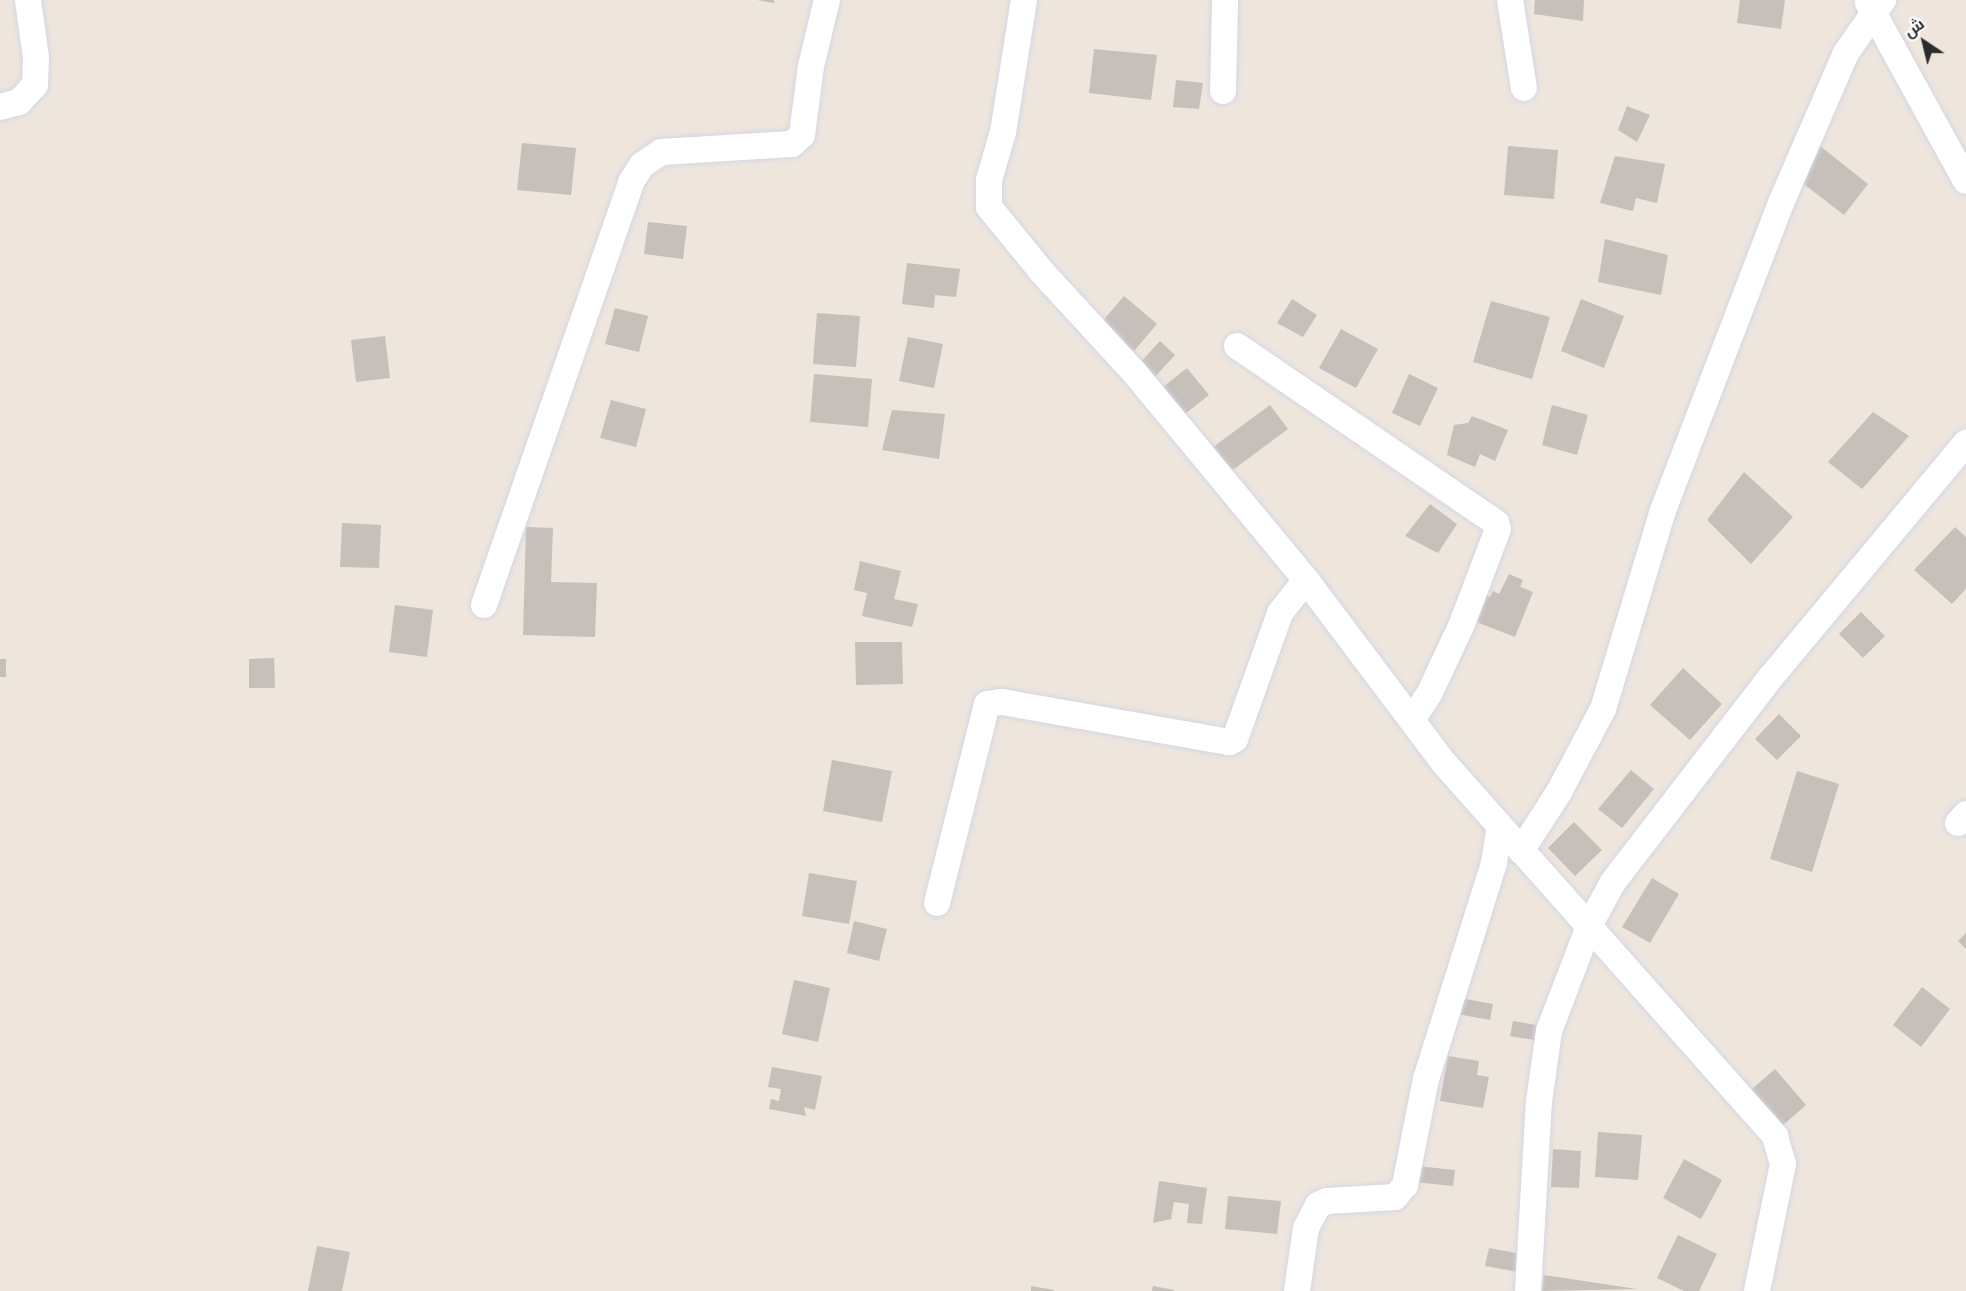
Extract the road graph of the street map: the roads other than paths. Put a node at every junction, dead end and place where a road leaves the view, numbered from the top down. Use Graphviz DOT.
graph roads {
  1 [pos="28,0"];
  2 [pos="827,0"];
  3 [pos="1024,0"];
  4 [pos="1225,0"];
  5 [pos="1510,0"];
  6 [pos="1874,5"];
  7 [pos="1524,88"];
  8 [pos="1223,91"];
  9 [pos="0,107"];
  10 [pos="1966,182"];
  11 [pos="1237,346"];
  12 [pos="1966,443"];
  13 [pos="1306,580"];
  14 [pos="484,605"];
  15 [pos="1412,720"];
  16 [pos="1500,827"];
  17 [pos="1521,851"];
  18 [pos="937,903"];
  19 [pos="1588,926"];
  20 [pos="1297,1291"];
  21 [pos="1528,1291"];
  22 [pos="1757,1291"];
  1 -- 9 [label="street"];
  2 -- 14 [label="street"];
  3 -- 13 [label="street"];
  4 -- 8 [label="street"];
  5 -- 7 [label="street"];
  6 -- 10 [label="street"];
  6 -- 17 [label="street"];
  11 -- 15 [label="street"];
  12 -- 19 [label="street"];
  13 -- 15 [label="street"];
  13 -- 18 [label="street"];
  15 -- 16 [label="street"];
  16 -- 17 [label="street"];
  16 -- 20 [label="street"];
  17 -- 19 [label="street"];
  19 -- 21 [label="street"];
  19 -- 22 [label="street"];
}
